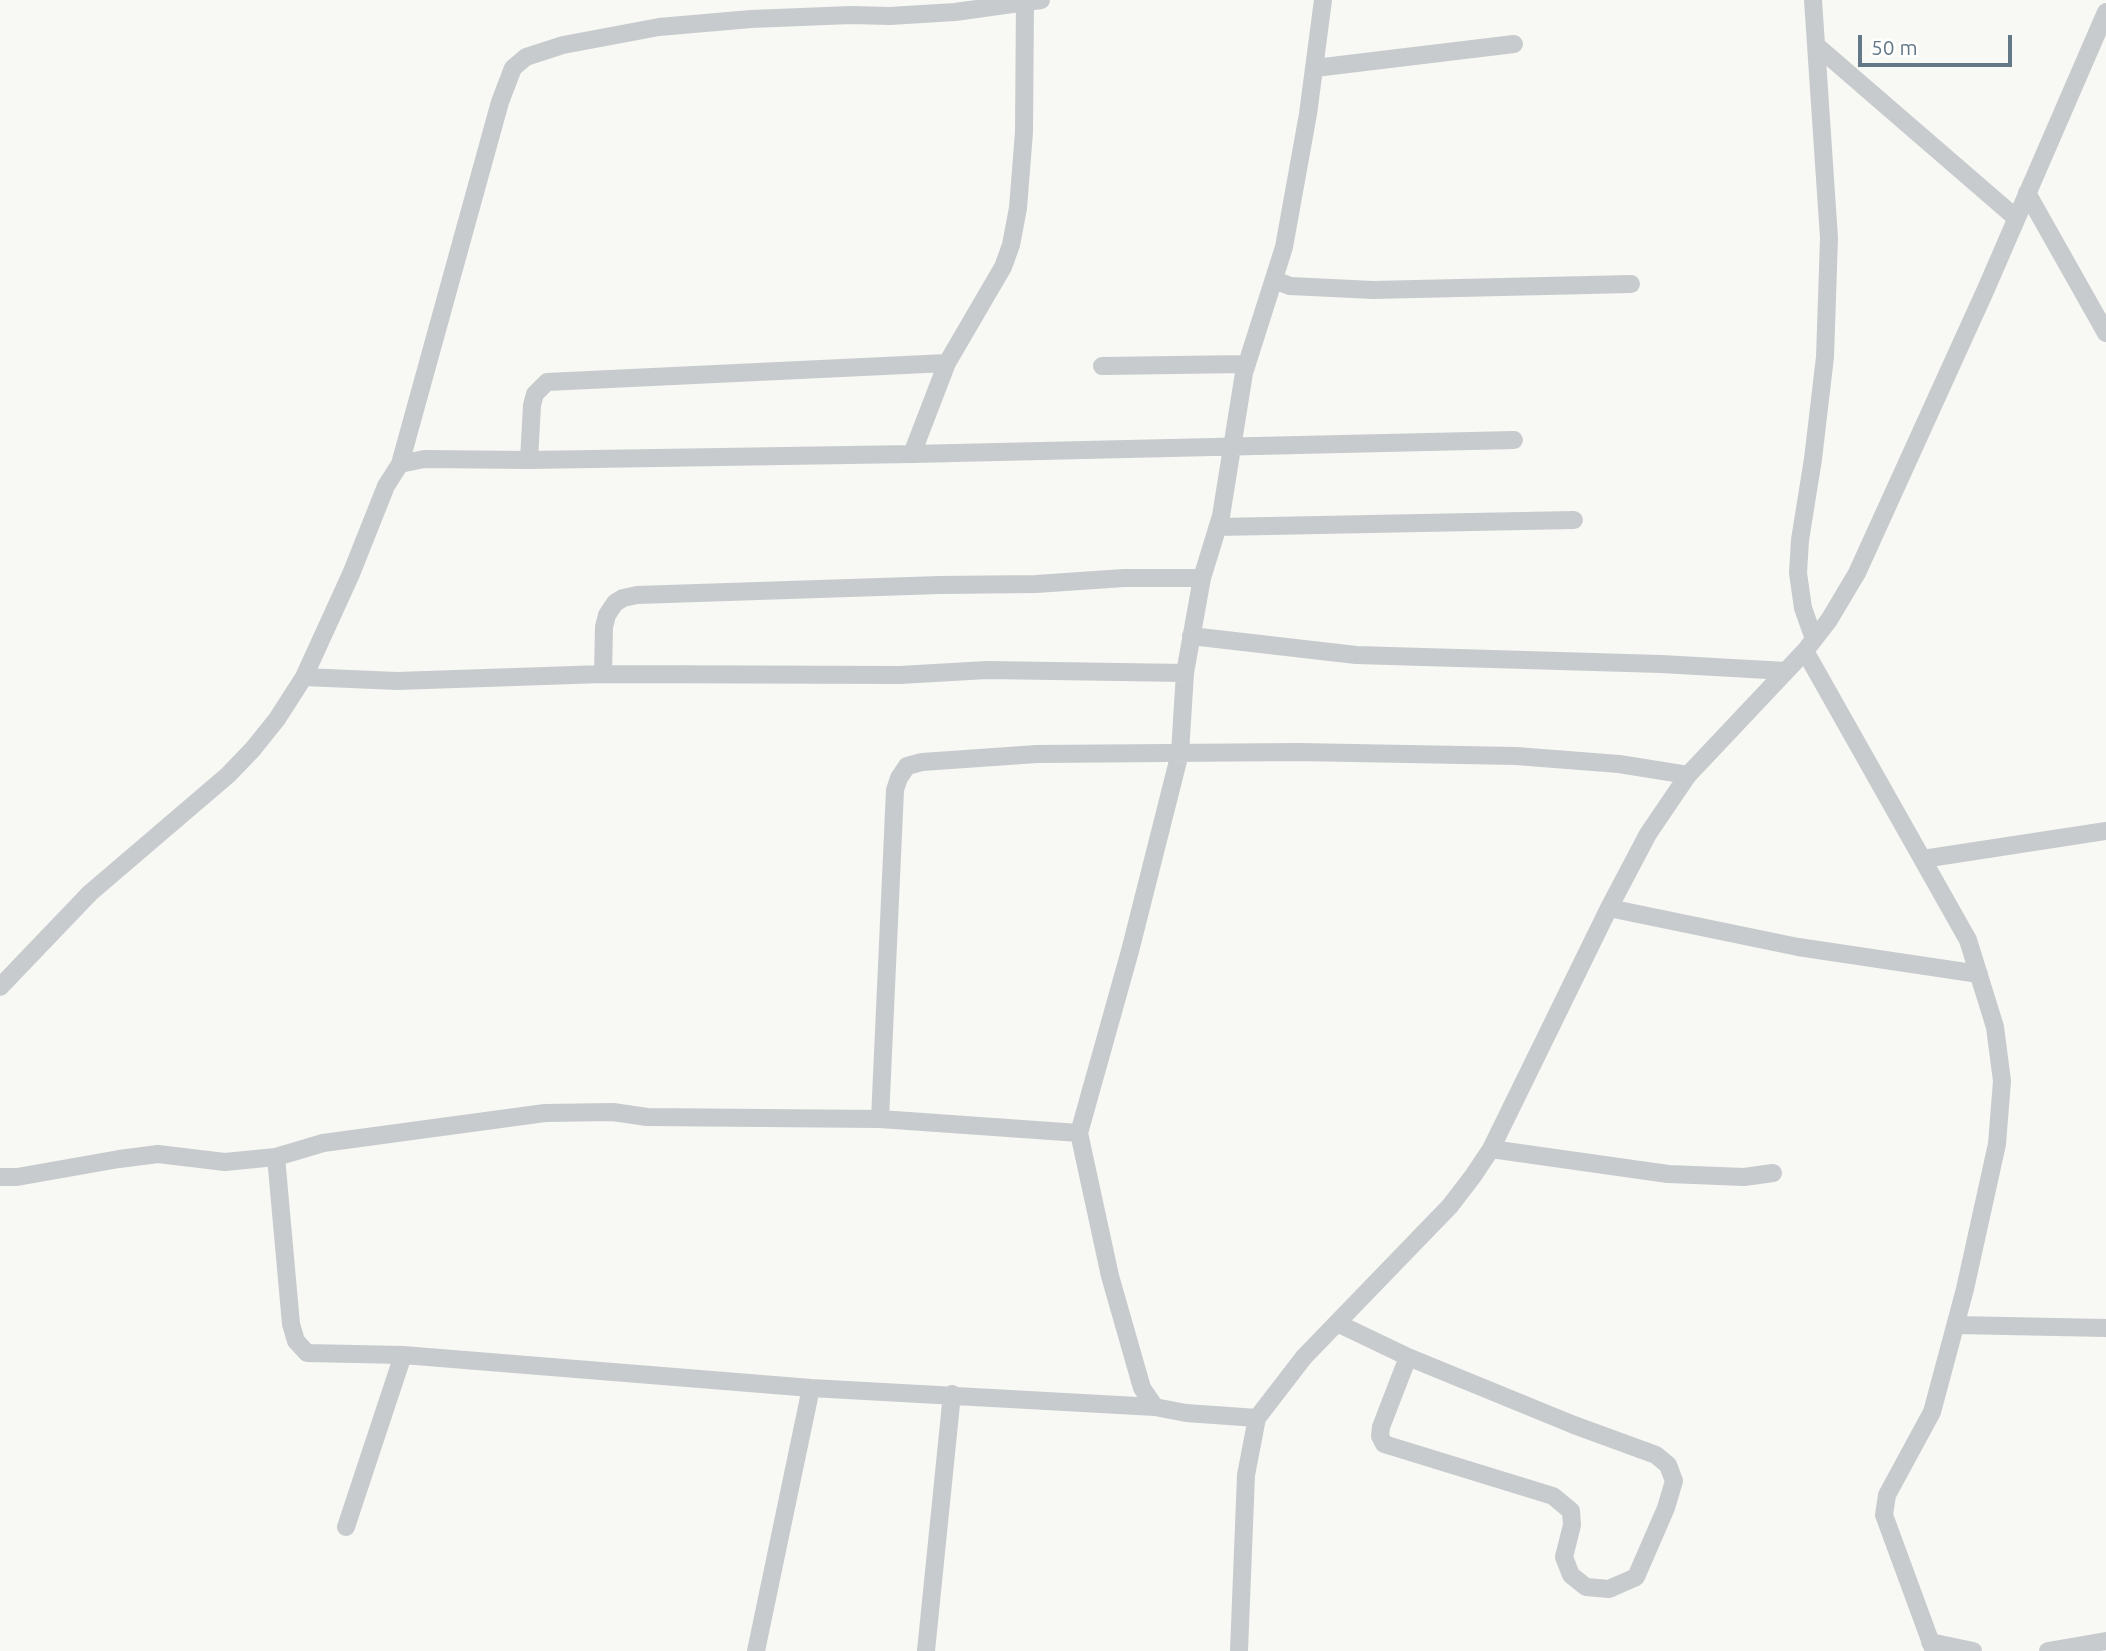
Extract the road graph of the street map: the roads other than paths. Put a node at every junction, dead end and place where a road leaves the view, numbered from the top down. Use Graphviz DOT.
graph roads {
  1 [pos="1323,0"];
  2 [pos="1814,0"];
  3 [pos="1030,1"];
  4 [pos="850,8"];
  5 [pos="2106,12"];
  6 [pos="1514,44"];
  7 [pos="1817,46"];
  8 [pos="1315,68"];
  9 [pos="2026,193"];
  10 [pos="2016,218"];
  11 [pos="1274,280"];
  12 [pos="1631,284"];
  13 [pos="2106,333"];
  14 [pos="947,363"];
  15 [pos="1247,364"];
  16 [pos="1101,366"];
  17 [pos="1514,440"];
  18 [pos="1232,447"];
  19 [pos="912,454"];
  20 [pos="530,460"];
  21 [pos="400,464"];
  22 [pos="1574,520"];
  23 [pos="1218,527"];
  24 [pos="1202,578"];
  25 [pos="1191,636"];
  26 [pos="1809,645"];
  27 [pos="1786,671"];
  28 [pos="1185,673"];
  29 [pos="603,674"];
  30 [pos="304,677"];
  31 [pos="1180,753"];
  32 [pos="1688,775"];
  33 [pos="2106,831"];
  34 [pos="1923,859"];
  35 [pos="1609,908"];
  36 [pos="1979,974"];
  37 [pos="0,987"];
  38 [pos="880,1119"];
  39 [pos="1079,1133"];
  40 [pos="1491,1149"];
  41 [pos="276,1157"];
  42 [pos="1773,1174"];
  43 [pos="0,1177"];
  44 [pos="1337,1323"];
  45 [pos="1956,1325"];
  46 [pos="2106,1328"];
  47 [pos="403,1355"];
  48 [pos="1408,1357"];
  49 [pos="811,1388"];
  50 [pos="952,1394"];
  51 [pos="1155,1407"];
  52 [pos="1257,1418"];
  53 [pos="346,1527"];
  54 [pos="2106,1640"];
  55 [pos="1932,1646"];
  56 [pos="756,1651"];
  57 [pos="926,1651"];
  58 [pos="1239,1651"];
  59 [pos="1973,1651"];
  60 [pos="2048,1651"];
  1 -- 8 [label="street"];
  2 -- 7 [label="street"];
  3 -- 4 [label="street"];
  3 -- 14 [label="street"];
  4 -- 21 [label="street"];
  5 -- 9 [label="street"];
  6 -- 8 [label="street"];
  7 -- 10 [label="street"];
  7 -- 26 [label="street"];
  8 -- 11 [label="street"];
  9 -- 10 [label="street"];
  9 -- 13 [label="street"];
  10 -- 26 [label="street"];
  11 -- 12 [label="street"];
  11 -- 15 [label="street"];
  14 -- 19 [label="street"];
  14 -- 20 [label="street"];
  15 -- 16 [label="street"];
  15 -- 18 [label="street"];
  17 -- 18 [label="street"];
  18 -- 19 [label="street"];
  18 -- 23 [label="street"];
  19 -- 20 [label="street"];
  20 -- 21 [label="street"];
  21 -- 30 [label="street"];
  22 -- 23 [label="street"];
  23 -- 24 [label="street"];
  24 -- 25 [label="street"];
  24 -- 29 [label="street"];
  25 -- 27 [label="street"];
  25 -- 28 [label="street"];
  26 -- 27 [label="street"];
  26 -- 34 [label="street"];
  27 -- 32 [label="street"];
  28 -- 29 [label="street"];
  28 -- 31 [label="street"];
  29 -- 30 [label="street"];
  30 -- 37 [label="street"];
  31 -- 32 [label="street"];
  31 -- 38 [label="street"];
  31 -- 39 [label="street"];
  32 -- 35 [label="street"];
  33 -- 34 [label="street"];
  34 -- 36 [label="street"];
  35 -- 36 [label="street"];
  35 -- 40 [label="street"];
  36 -- 45 [label="street"];
  38 -- 39 [label="street"];
  38 -- 41 [label="street"];
  39 -- 51 [label="street"];
  40 -- 42 [label="street"];
  40 -- 44 [label="street"];
  41 -- 43 [label="street"];
  41 -- 47 [label="street"];
  44 -- 48 [label="street"];
  44 -- 52 [label="street"];
  45 -- 46 [label="street"];
  45 -- 55 [label="street"];
  47 -- 49 [label="street"];
  47 -- 53 [label="street"];
  48 -- 48 [label="street"];
  49 -- 50 [label="street"];
  49 -- 56 [label="street"];
  50 -- 51 [label="street"];
  50 -- 57 [label="street"];
  51 -- 52 [label="street"];
  52 -- 58 [label="street"];
  54 -- 60 [label="street"];
  55 -- 59 [label="street"];
}
